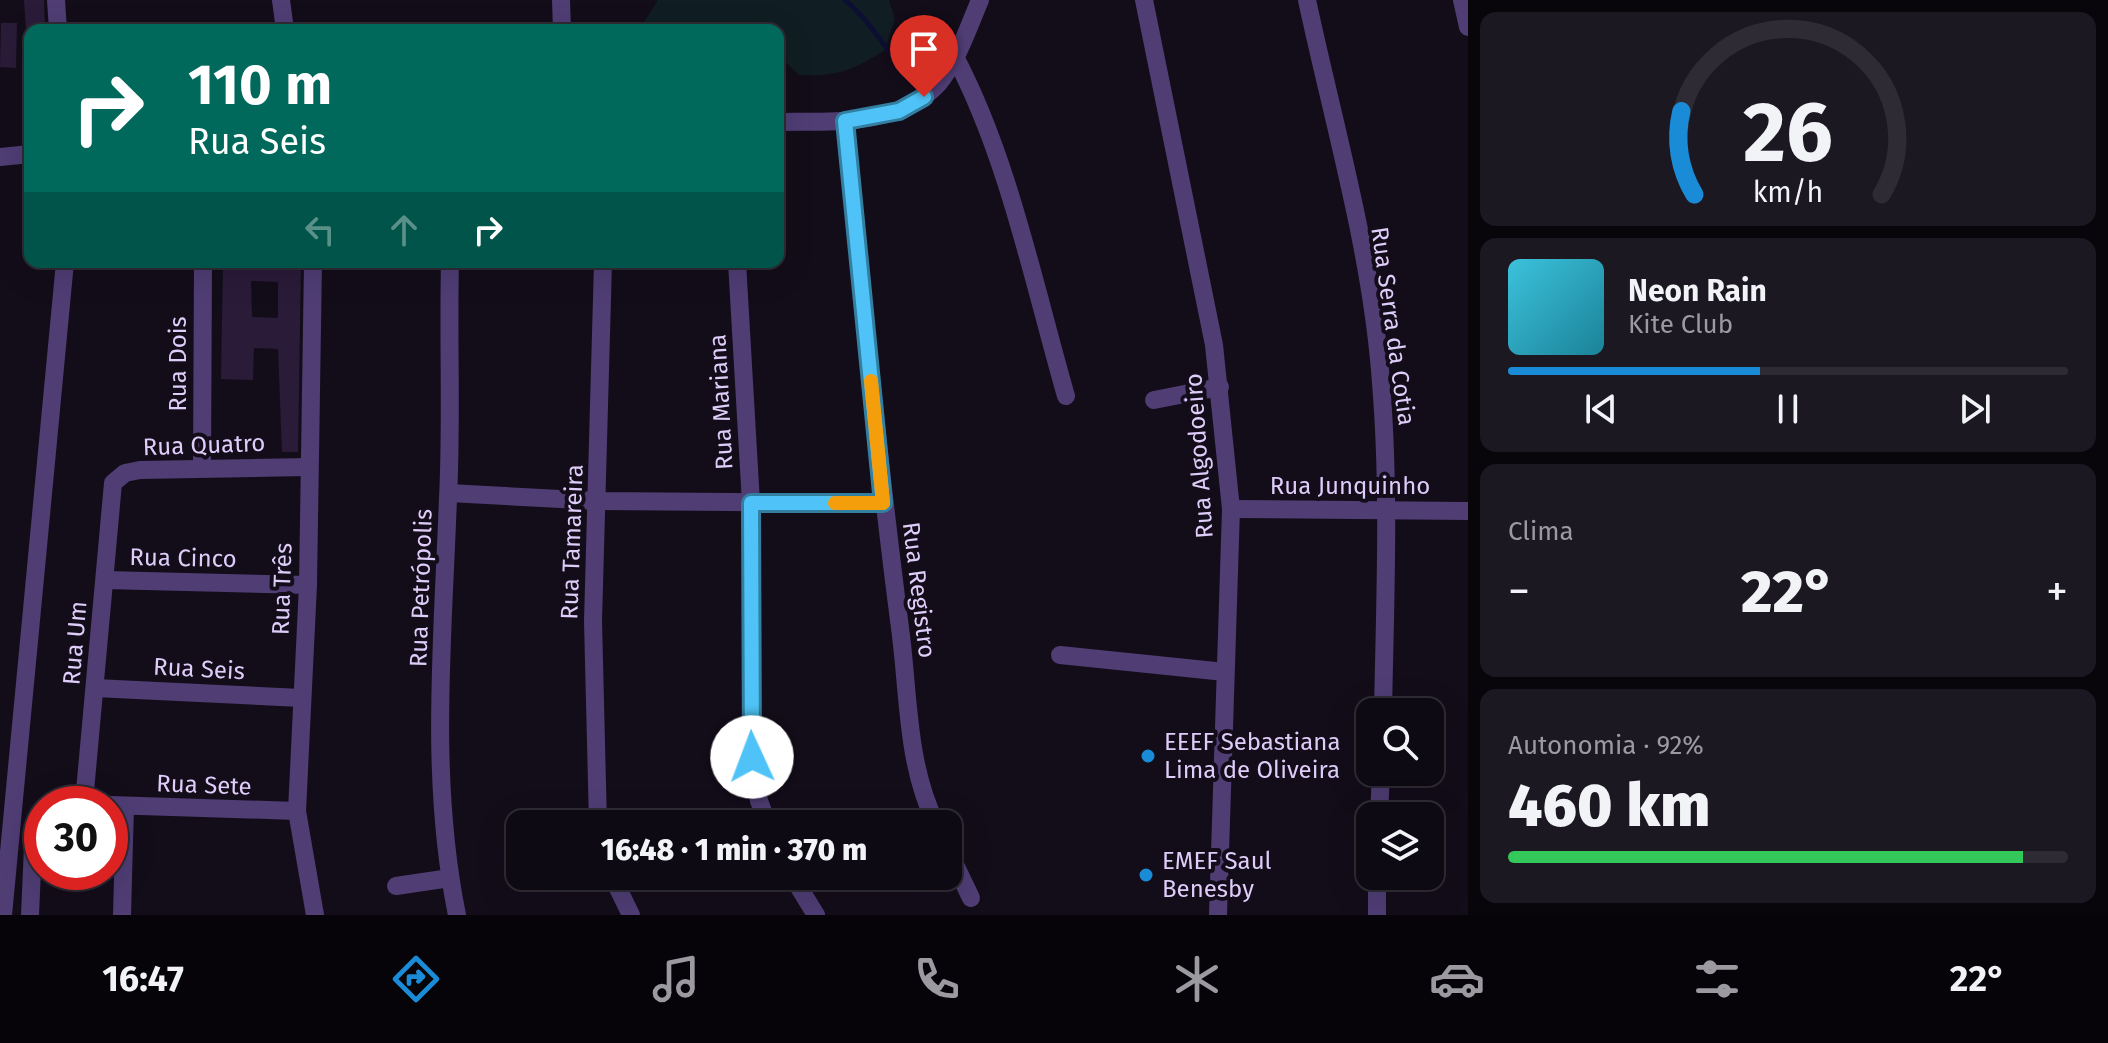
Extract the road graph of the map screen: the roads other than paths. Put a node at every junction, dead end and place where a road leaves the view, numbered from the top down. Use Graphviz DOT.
graph roads {
  1 [pos="56,0"];
  2 [pos="281,0"];
  3 [pos="561,0"];
  4 [pos="980,0"];
  5 [pos="1144,0"];
  6 [pos="1307,0"];
  7 [pos="1462,0"];
  8 [pos="58,24"];
  9 [pos="284,24"];
  10 [pos="562,24"];
  11 [pos="1468,27"];
  12 [pos="954,55"];
  13 [pos="845,121"];
  14 [pos="784,122"];
  15 [pos="24,155"];
  16 [pos="0,157"];
  17 [pos="64,268"];
  18 [pos="203,268"];
  19 [pos="313,268"];
  20 [pos="450,268"];
  21 [pos="603,268"];
  22 [pos="737,268"];
  23 [pos="1220,387"];
  24 [pos="1066,396"];
  25 [pos="1154,400"];
  26 [pos="202,466"];
  27 [pos="308,467"];
  28 [pos="109,489"];
  29 [pos="449,493"];
  30 [pos="598,501"];
  31 [pos="751,503"];
  32 [pos="883,503"];
  33 [pos="1231,509"];
  34 [pos="1386,509"];
  35 [pos="1468,511"];
  36 [pos="105,580"];
  37 [pos="308,585"];
  38 [pos="1060,655"];
  39 [pos="1225,672"];
  40 [pos="95,688"];
  41 [pos="301,698"];
  42 [pos="1383,698"];
  43 [pos="86,786"];
  44 [pos="128,805"];
  45 [pos="597,810"];
  46 [pos="763,810"];
  47 [pos="931,810"];
  48 [pos="297,811"];
  49 [pos="450,878"];
  50 [pos="962,879"];
  51 [pos="396,886"];
  52 [pos="32,890"];
  53 [pos="120,890"];
  54 [pos="619,890"];
  55 [pos="801,890"];
  56 [pos="1377,890"];
  57 [pos="971,898"];
  58 [pos="3,915"];
  59 [pos="30,915"];
  60 [pos="122,915"];
  61 [pos="315,915"];
  62 [pos="457,915"];
  63 [pos="631,915"];
  64 [pos="816,915"];
  65 [pos="1218,915"];
  66 [pos="1377,915"];
  1 -- 8 [label="street"];
  2 -- 9 [label="street"];
  3 -- 10 [label="street"];
  4 -- 12 [label="street"];
  5 -- 23 [label="street, Rua Algodoeiro"];
  6 -- 34 [label="street, Rua Serra da Cotia"];
  7 -- 11 [label="street"];
  12 -- 13 [label="street"];
  12 -- 24 [label="street"];
  13 -- 14 [label="street"];
  13 -- 32 [label="street, Rua Registro"];
  15 -- 16 [label="street"];
  17 -- 58 [label="street"];
  18 -- 26 [label="street, Rua Dois"];
  19 -- 27 [label="street, Rua Três"];
  20 -- 29 [label="street, Rua Petrópolis"];
  21 -- 30 [label="street, Rua Tamareira"];
  22 -- 31 [label="street, Rua Mariana"];
  23 -- 25 [label="street"];
  23 -- 33 [label="street, Rua Algodoeiro"];
  26 -- 27 [label="street, Rua Quatro"];
  26 -- 28 [label="street, Rua Quatro"];
  27 -- 37 [label="street, Rua Três"];
  28 -- 36 [label="street, Rua Um"];
  29 -- 30 [label="street"];
  29 -- 49 [label="street, Rua Petrópolis"];
  30 -- 31 [label="street"];
  30 -- 45 [label="street, Rua Tamareira"];
  31 -- 32 [label="street"];
  31 -- 46 [label="street, Rua Mariana"];
  32 -- 47 [label="street, Rua Registro"];
  33 -- 34 [label="street, Rua Junquinho"];
  33 -- 39 [label="street, Rua Algodoeiro"];
  34 -- 35 [label="street, Rua Junquinho"];
  34 -- 42 [label="street, Rua Serra da Cotia"];
  36 -- 37 [label="street, Rua Cinco"];
  36 -- 40 [label="street, Rua Um"];
  37 -- 41 [label="street, Rua Três"];
  38 -- 39 [label="street"];
  39 -- 65 [label="street, Rua Algodoeiro"];
  40 -- 41 [label="street, Rua Seis"];
  40 -- 43 [label="street, Rua Um"];
  41 -- 48 [label="street, Rua Três"];
  44 -- 48 [label="street, Rua Sete"];
  48 -- 61 [label="street, Rua Três"];
  49 -- 51 [label="street"];
  49 -- 62 [label="street, Rua Petrópolis"];
  50 -- 57 [label="street"];
  52 -- 59 [label="street"];
  53 -- 60 [label="street"];
  54 -- 63 [label="street"];
  55 -- 64 [label="street"];
  56 -- 66 [label="street"];
}
